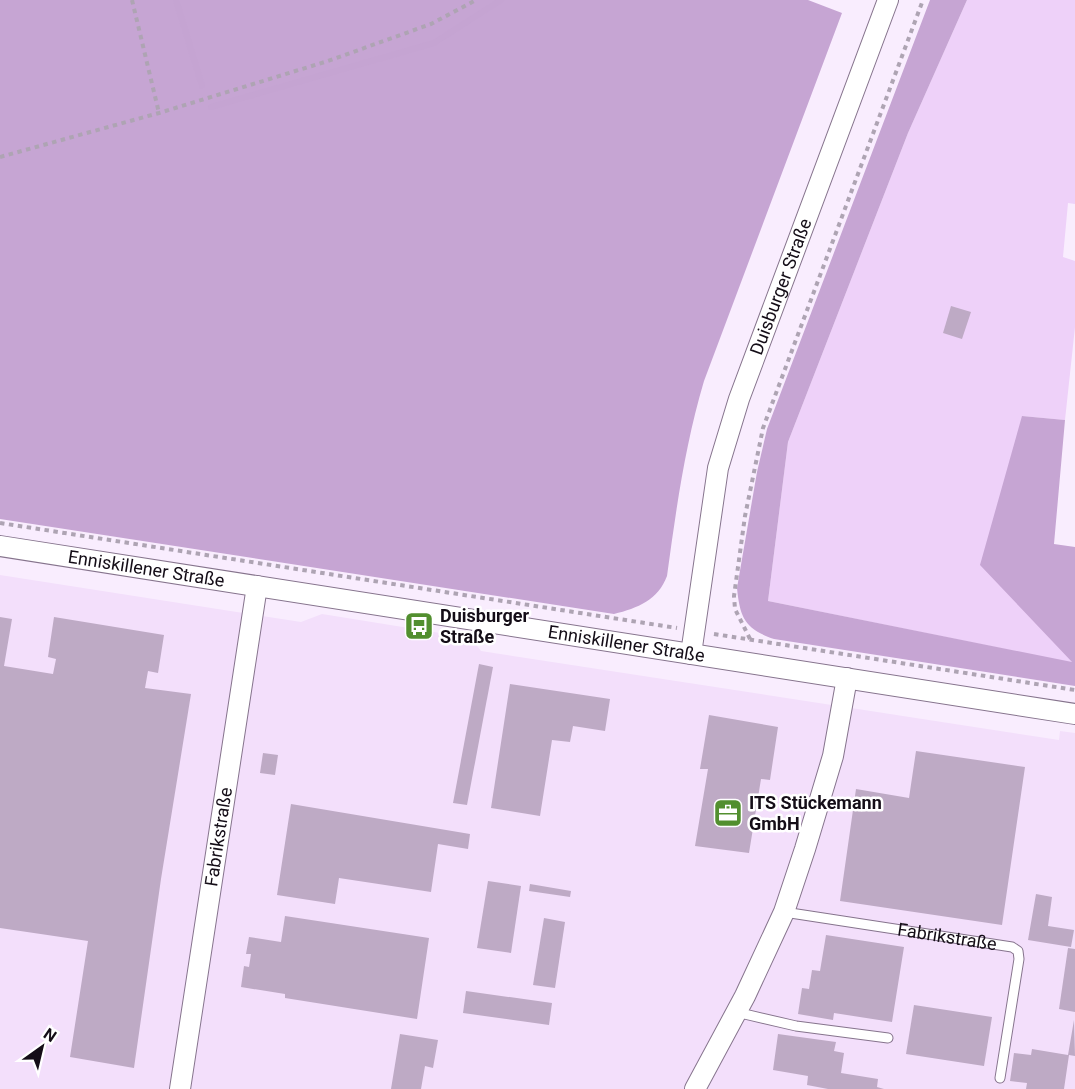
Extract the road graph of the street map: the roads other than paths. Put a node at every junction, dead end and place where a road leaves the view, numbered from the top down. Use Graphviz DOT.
graph roads {
  1 [pos="888,0"];
  2 [pos="0,546"];
  3 [pos="257,586"];
  4 [pos="691,654"];
  5 [pos="847,678"];
  6 [pos="1075,714"];
  7 [pos="784,912"];
  8 [pos="736,1012"];
  9 [pos="888,1038"];
  10 [pos="1000,1078"];
  11 [pos="180,1089"];
  12 [pos="695,1089"];
  1 -- 4 [label="street, Duisburger Straße"];
  2 -- 3 [label="street, Enniskillener Straße"];
  3 -- 4 [label="street, Enniskillener Straße"];
  3 -- 11 [label="street, Fabrikstraße"];
  4 -- 5 [label="street, Enniskillener Straße"];
  5 -- 6 [label="street, Enniskillener Straße"];
  5 -- 7 [label="street"];
  7 -- 8 [label="street"];
  7 -- 10 [label="lane, Fabrikstraße"];
  8 -- 9 [label="lane"];
  8 -- 12 [label="street"];
}
